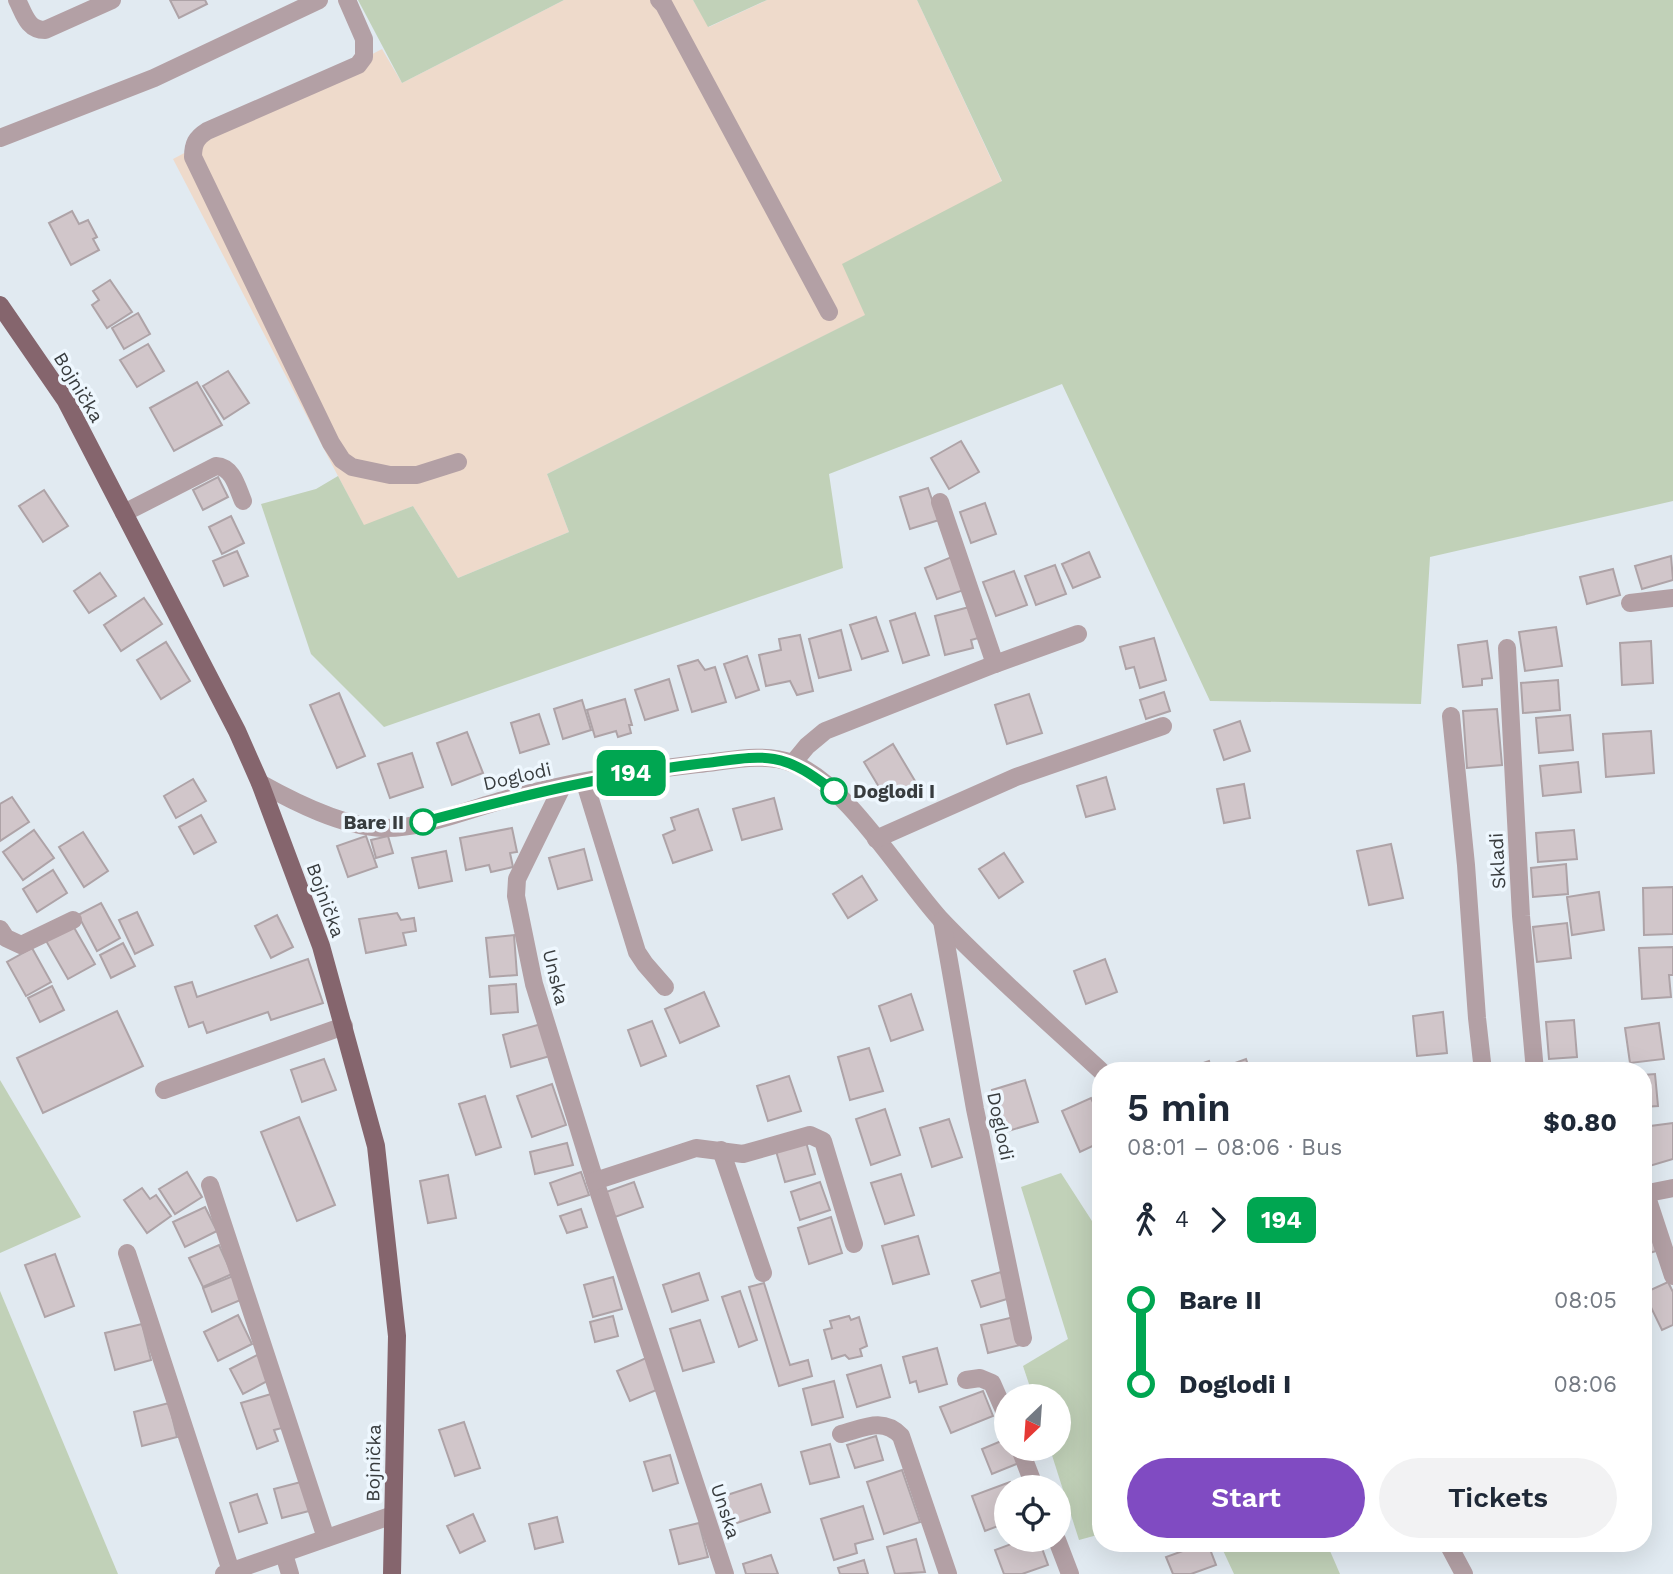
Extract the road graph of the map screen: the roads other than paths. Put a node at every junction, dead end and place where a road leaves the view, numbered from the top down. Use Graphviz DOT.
graph roads {
  1 [pos="17,0"];
  2 [pos="112,0"];
  3 [pos="319,0"];
  4 [pos="346,0"];
  5 [pos="659,0"];
  6 [pos="0,138"];
  7 [pos="0,305"];
  8 [pos="828,312"];
  9 [pos="458,462"];
  10 [pos="243,500"];
  11 [pos="940,502"];
  12 [pos="124,513"];
  13 [pos="1673,598"];
  14 [pos="1630,603"];
  15 [pos="1078,634"];
  16 [pos="1507,648"];
  17 [pos="995,664"];
  18 [pos="1451,716"];
  19 [pos="1163,726"];
  20 [pos="793,763"];
  21 [pos="260,783"];
  22 [pos="584,783"];
  23 [pos="562,787"];
  24 [pos="876,839"];
  25 [pos="73,920"];
  26 [pos="942,921"];
  27 [pos="0,929"];
  28 [pos="665,987"];
  29 [pos="344,1026"];
  30 [pos="1482,1062"];
  31 [pos="1534,1062"];
  32 [pos="1092,1063"];
  33 [pos="164,1090"];
  34 [pos="721,1150"];
  35 [pos="595,1181"];
  36 [pos="210,1185"];
  37 [pos="1673,1188"];
  38 [pos="1652,1192"];
  39 [pos="1652,1214"];
  40 [pos="854,1244"];
  41 [pos="127,1253"];
  42 [pos="763,1273"];
  43 [pos="1673,1276"];
  44 [pos="1023,1338"];
  45 [pos="966,1380"];
  46 [pos="994,1388"];
  47 [pos="841,1434"];
  48 [pos="393,1516"];
  49 [pos="326,1538"];
  50 [pos="1062,1552"];
  51 [pos="1452,1552"];
  52 [pos="284,1553"];
  53 [pos="228,1572"];
  54 [pos="290,1574"];
  55 [pos="392,1574"];
  56 [pos="725,1574"];
  57 [pos="948,1574"];
  58 [pos="1070,1574"];
  59 [pos="1464,1574"];
  1 -- 2 [label="street"];
  3 -- 6 [label="street"];
  4 -- 9 [label="street"];
  5 -- 8 [label="street"];
  7 -- 12 [label="main road, Bojnička"];
  10 -- 12 [label="street"];
  11 -- 17 [label="street"];
  12 -- 21 [label="main road, Bojnička"];
  13 -- 14 [label="street"];
  15 -- 17 [label="street"];
  16 -- 31 [label="street, Skladi"];
  17 -- 20 [label="street"];
  18 -- 30 [label="street, Skladi"];
  19 -- 24 [label="street"];
  20 -- 22 [label="street, Doglodi"];
  20 -- 24 [label="street, Doglodi"];
  21 -- 23 [label="street, Doglodi"];
  21 -- 29 [label="main road, Bojnička"];
  22 -- 23 [label="street, Doglodi"];
  22 -- 28 [label="street"];
  23 -- 35 [label="street, Unska"];
  24 -- 26 [label="street, Doglodi"];
  25 -- 27 [label="street"];
  26 -- 32 [label="street, Doglodi"];
  26 -- 44 [label="street, Doglodi"];
  29 -- 33 [label="street"];
  29 -- 48 [label="main road, Bojnička"];
  34 -- 35 [label="street"];
  34 -- 40 [label="street"];
  34 -- 42 [label="street"];
  35 -- 56 [label="street, Unska"];
  36 -- 49 [label="street"];
  37 -- 38 [label="street"];
  39 -- 43 [label="street"];
  41 -- 53 [label="street"];
  45 -- 46 [label="street"];
  47 -- 57 [label="street"];
  48 -- 49 [label="street"];
  48 -- 55 [label="main road, Bojnička"];
  49 -- 52 [label="street"];
  50 -- 58 [label="street"];
  51 -- 59 [label="street"];
  52 -- 53 [label="street"];
  52 -- 54 [label="street"];
}
